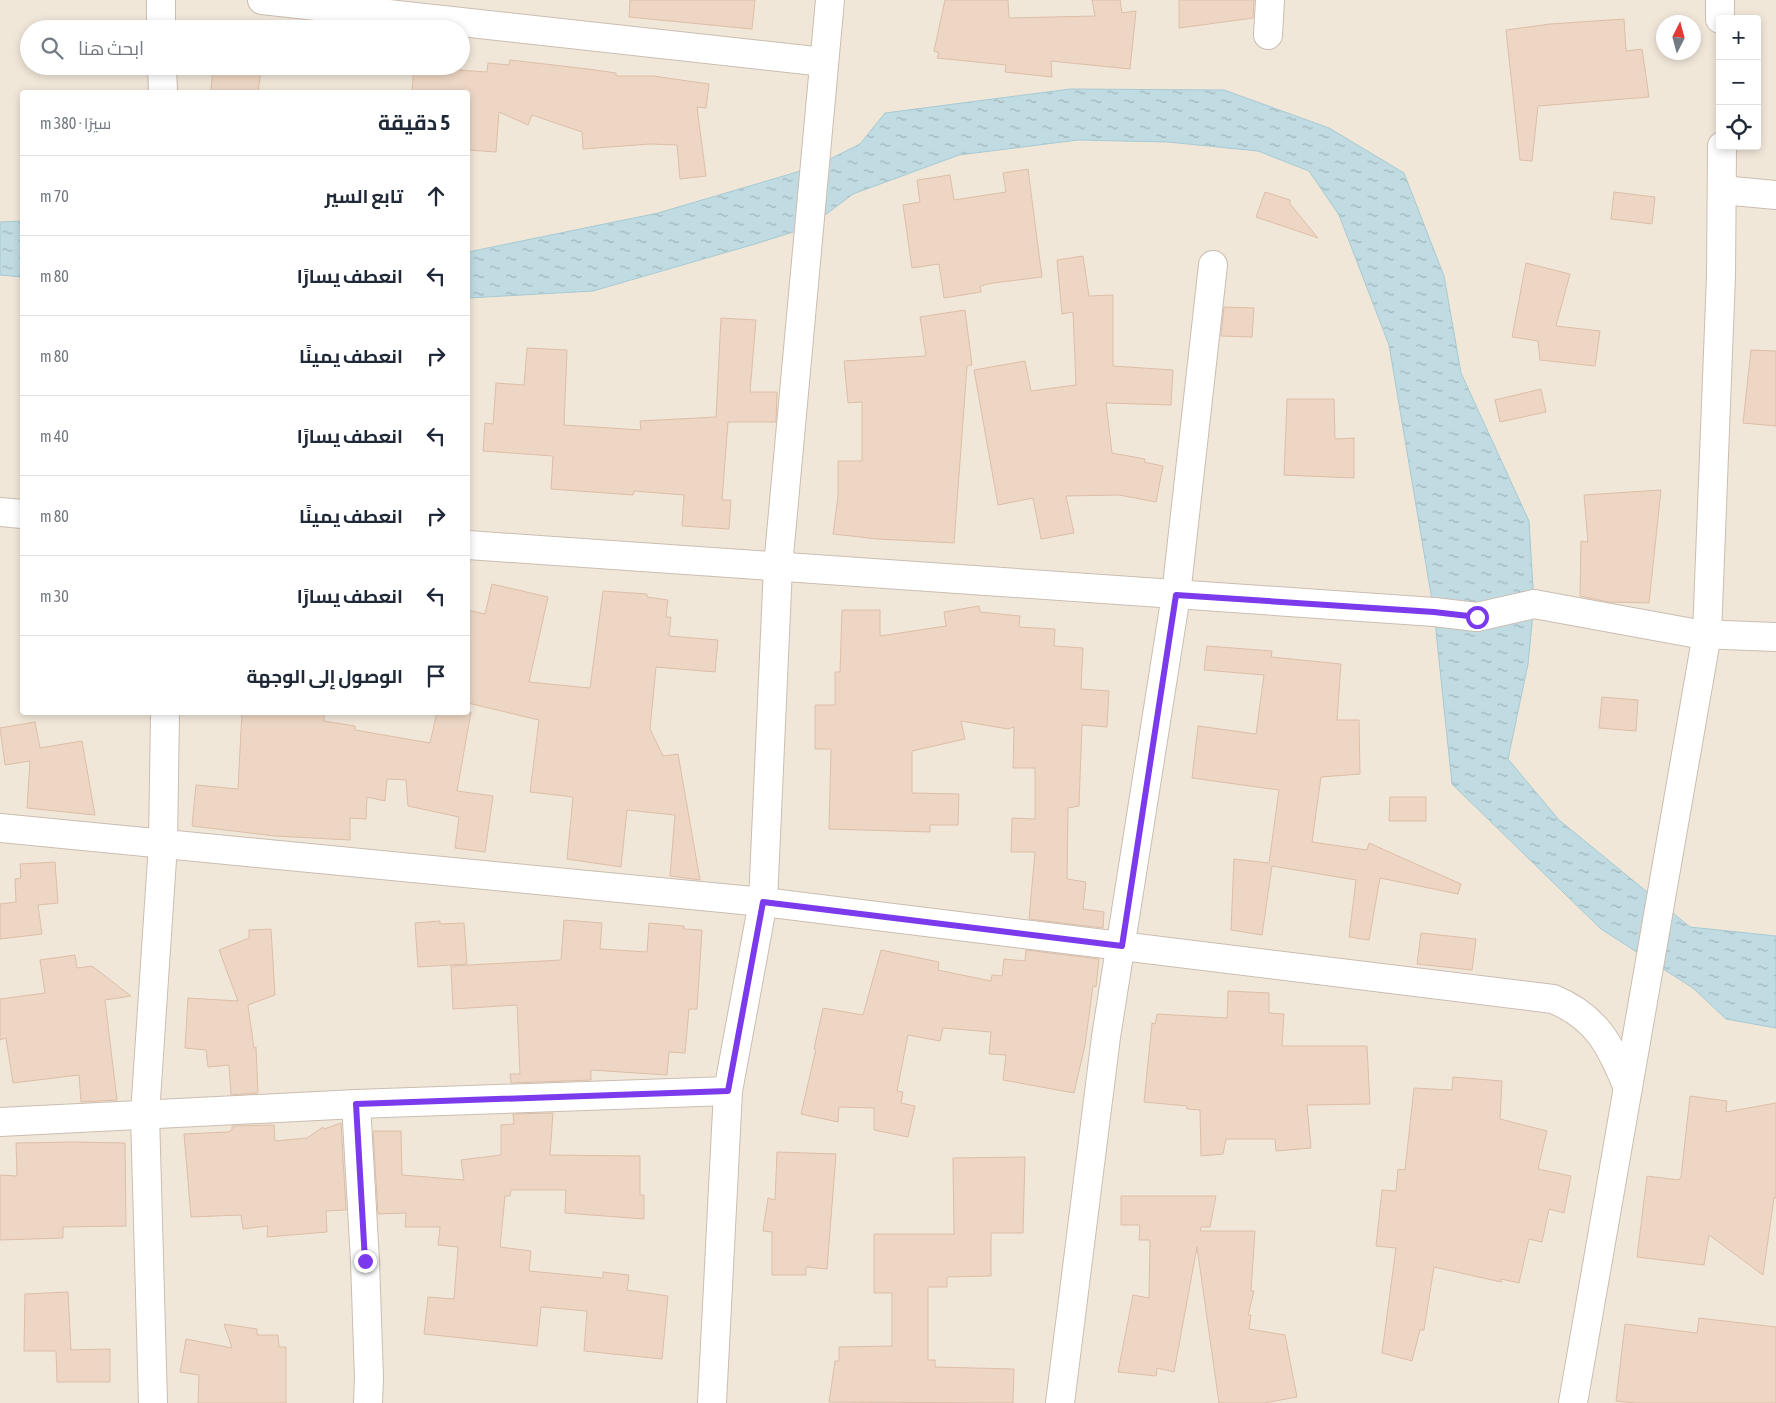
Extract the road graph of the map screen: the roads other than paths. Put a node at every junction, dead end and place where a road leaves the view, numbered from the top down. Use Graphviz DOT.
graph roads {
  1 [pos="160,0"];
  2 [pos="262,0"];
  3 [pos="830,0"];
  4 [pos="1270,0"];
  5 [pos="1720,0"];
  6 [pos="1720,15"];
  7 [pos="161,20"];
  8 [pos="443,20"];
  9 [pos="470,23"];
  10 [pos="1268,35"];
  11 [pos="824,62"];
  12 [pos="162,75"];
  13 [pos="162,90"];
  14 [pos="1722,150"];
  15 [pos="1722,190"];
  16 [pos="1776,195"];
  17 [pos="1213,265"];
  18 [pos="0,512"];
  19 [pos="20,514"];
  20 [pos="470,545"];
  21 [pos="778,568"];
  22 [pos="1176,595"];
  23 [pos="1707,634"];
  24 [pos="1776,637"];
  25 [pos="165,715"];
  26 [pos="0,828"];
  27 [pos="163,844"];
  28 [pos="763,902"];
  29 [pos="1122,946"];
  30 [pos="1628,1088"];
  31 [pos="728,1091"];
  32 [pos="356,1104"];
  33 [pos="145,1114"];
  34 [pos="0,1122"];
  35 [pos="153,1403"];
  36 [pos="368,1403"];
  37 [pos="712,1403"];
  38 [pos="1060,1403"];
  39 [pos="1574,1403"];
  1 -- 7 [label="street"];
  2 -- 8 [label="street"];
  3 -- 11 [label="street"];
  4 -- 10 [label="street"];
  5 -- 6 [label="street"];
  9 -- 11 [label="street"];
  11 -- 21 [label="street"];
  12 -- 13 [label="street"];
  14 -- 15 [label="street"];
  15 -- 16 [label="street"];
  15 -- 23 [label="street"];
  17 -- 22 [label="street"];
  18 -- 19 [label="street"];
  20 -- 21 [label="street"];
  21 -- 22 [label="street"];
  21 -- 28 [label="street"];
  22 -- 23 [label="street"];
  22 -- 29 [label="street"];
  23 -- 24 [label="street"];
  23 -- 30 [label="street"];
  25 -- 27 [label="street"];
  26 -- 27 [label="street"];
  27 -- 28 [label="street"];
  27 -- 33 [label="street"];
  28 -- 29 [label="street"];
  28 -- 31 [label="street"];
  29 -- 30 [label="street"];
  29 -- 38 [label="street"];
  30 -- 39 [label="street"];
  31 -- 32 [label="street"];
  31 -- 37 [label="street"];
  32 -- 33 [label="street"];
  32 -- 36 [label="street"];
  33 -- 34 [label="street"];
  33 -- 35 [label="street"];
}
